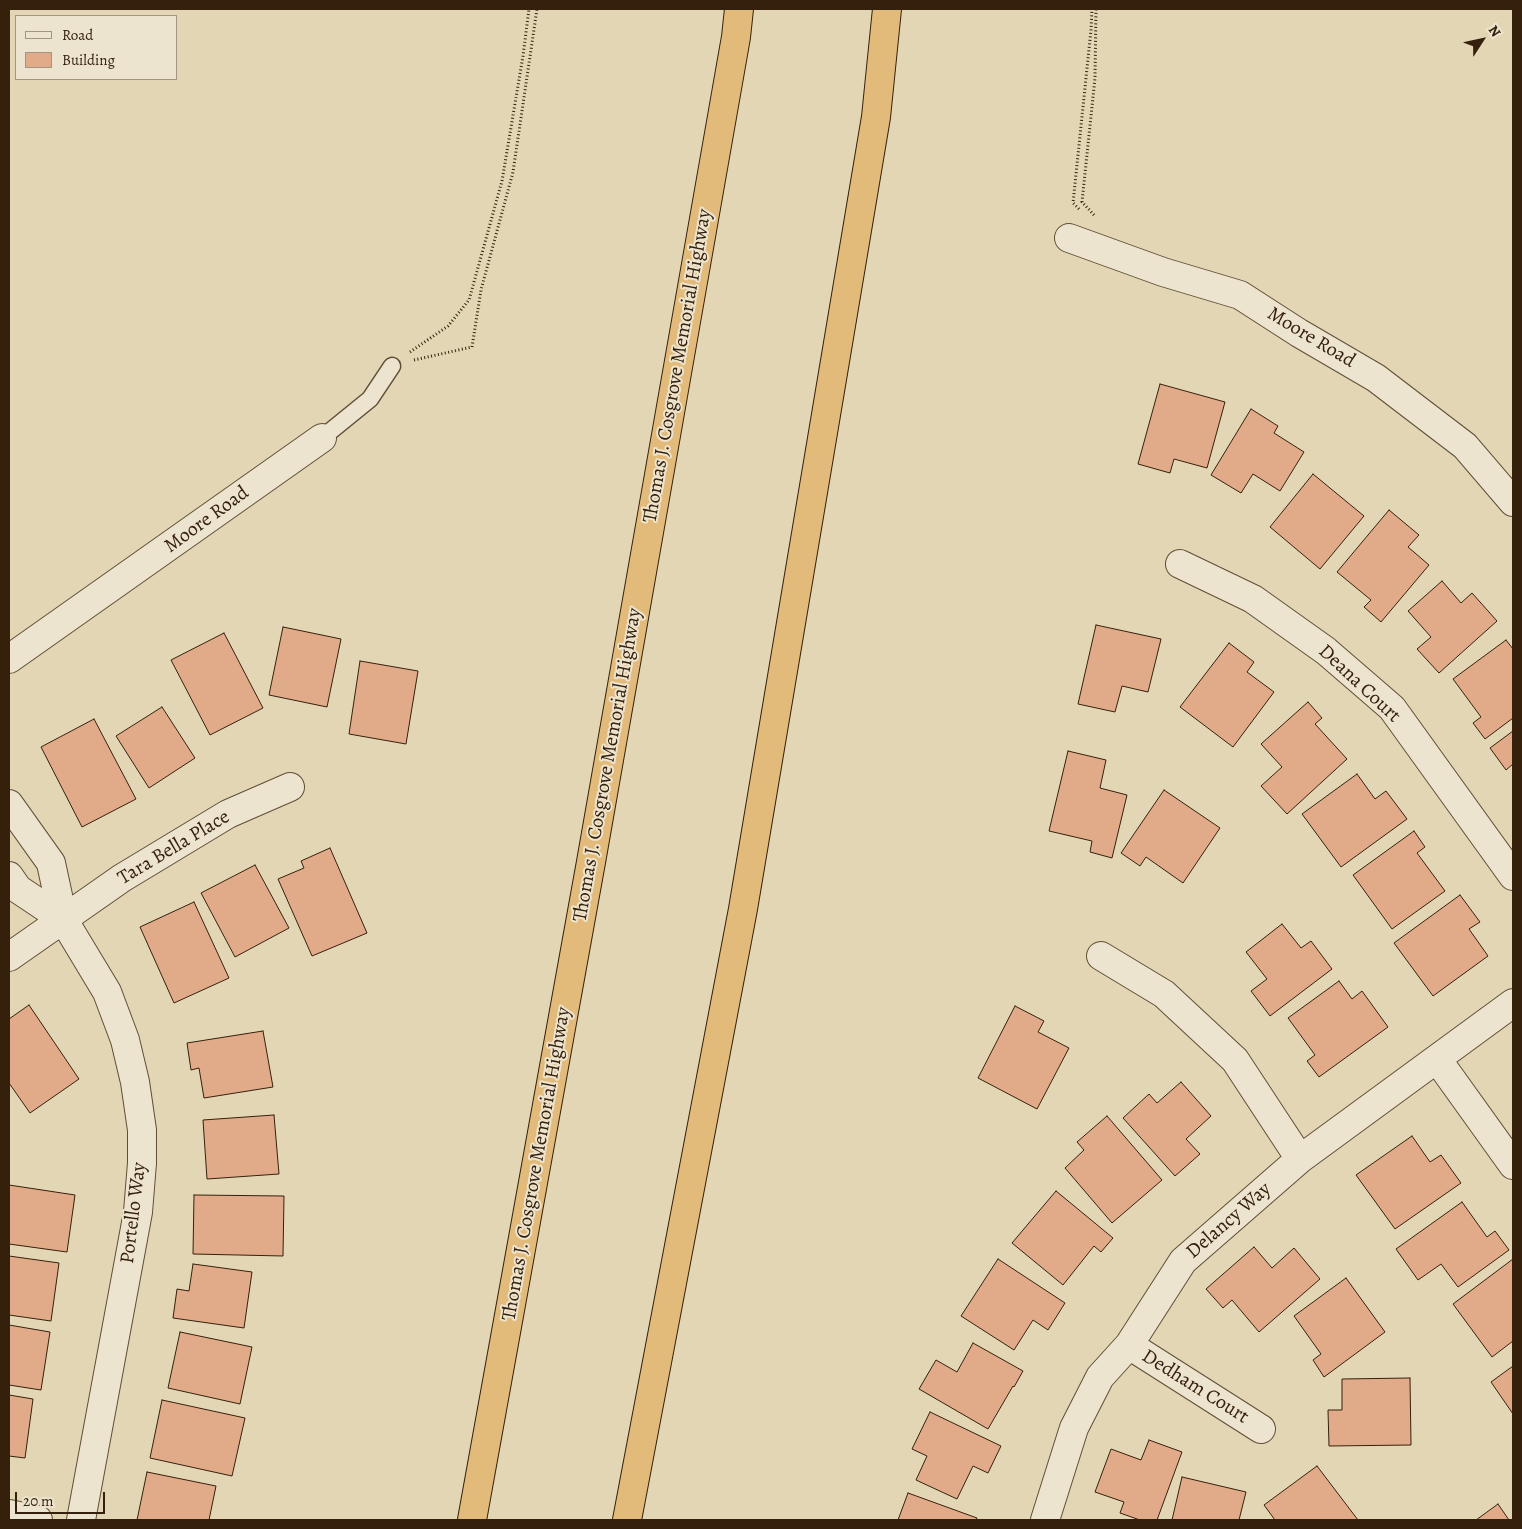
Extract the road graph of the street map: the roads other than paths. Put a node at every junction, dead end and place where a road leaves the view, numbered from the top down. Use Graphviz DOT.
graph roads {
  1 [pos="739,9"];
  2 [pos="887,9"];
  3 [pos="1069,238"];
  4 [pos="392,366"];
  5 [pos="322,438"];
  6 [pos="1513,502"];
  7 [pos="1180,564"];
  8 [pos="9,659"];
  9 [pos="290,787"];
  10 [pos="9,804"];
  11 [pos="9,876"];
  12 [pos="1513,876"];
  13 [pos="64,919"];
  14 [pos="1101,956"];
  15 [pos="9,957"];
  16 [pos="1513,1003"];
  17 [pos="1437,1059"];
  18 [pos="1300,1159"];
  19 [pos="1513,1165"];
  20 [pos="1128,1345"];
  21 [pos="1261,1429"];
  22 [pos="9,1514"];
  23 [pos="38,1520"];
  24 [pos="81,1520"];
  25 [pos="472,1520"];
  26 [pos="627,1520"];
  27 [pos="1045,1520"];
  1 -- 25 [label="highway, Thomas J. Cosgrove Memorial Highway"];
  2 -- 26 [label="highway"];
  3 -- 6 [label="street, Moore Road"];
  4 -- 5 [label="lane, Moore Road"];
  5 -- 8 [label="street, Moore Road"];
  7 -- 12 [label="street, Deana Court"];
  9 -- 13 [label="street, Tara Bella Place"];
  10 -- 13 [label="street, Portello Way"];
  11 -- 13 [label="street, Portello Way"];
  13 -- 15 [label="street, Tara Bella Place"];
  13 -- 24 [label="street, Portello Way"];
  14 -- 18 [label="street"];
  16 -- 17 [label="street, Delancy Way"];
  17 -- 18 [label="street, Delancy Way"];
  17 -- 19 [label="street"];
  18 -- 20 [label="street, Delancy Way"];
  20 -- 21 [label="street, Dedham Court"];
  20 -- 27 [label="street, Delancy Way"];
  22 -- 23 [label="street"];
}
